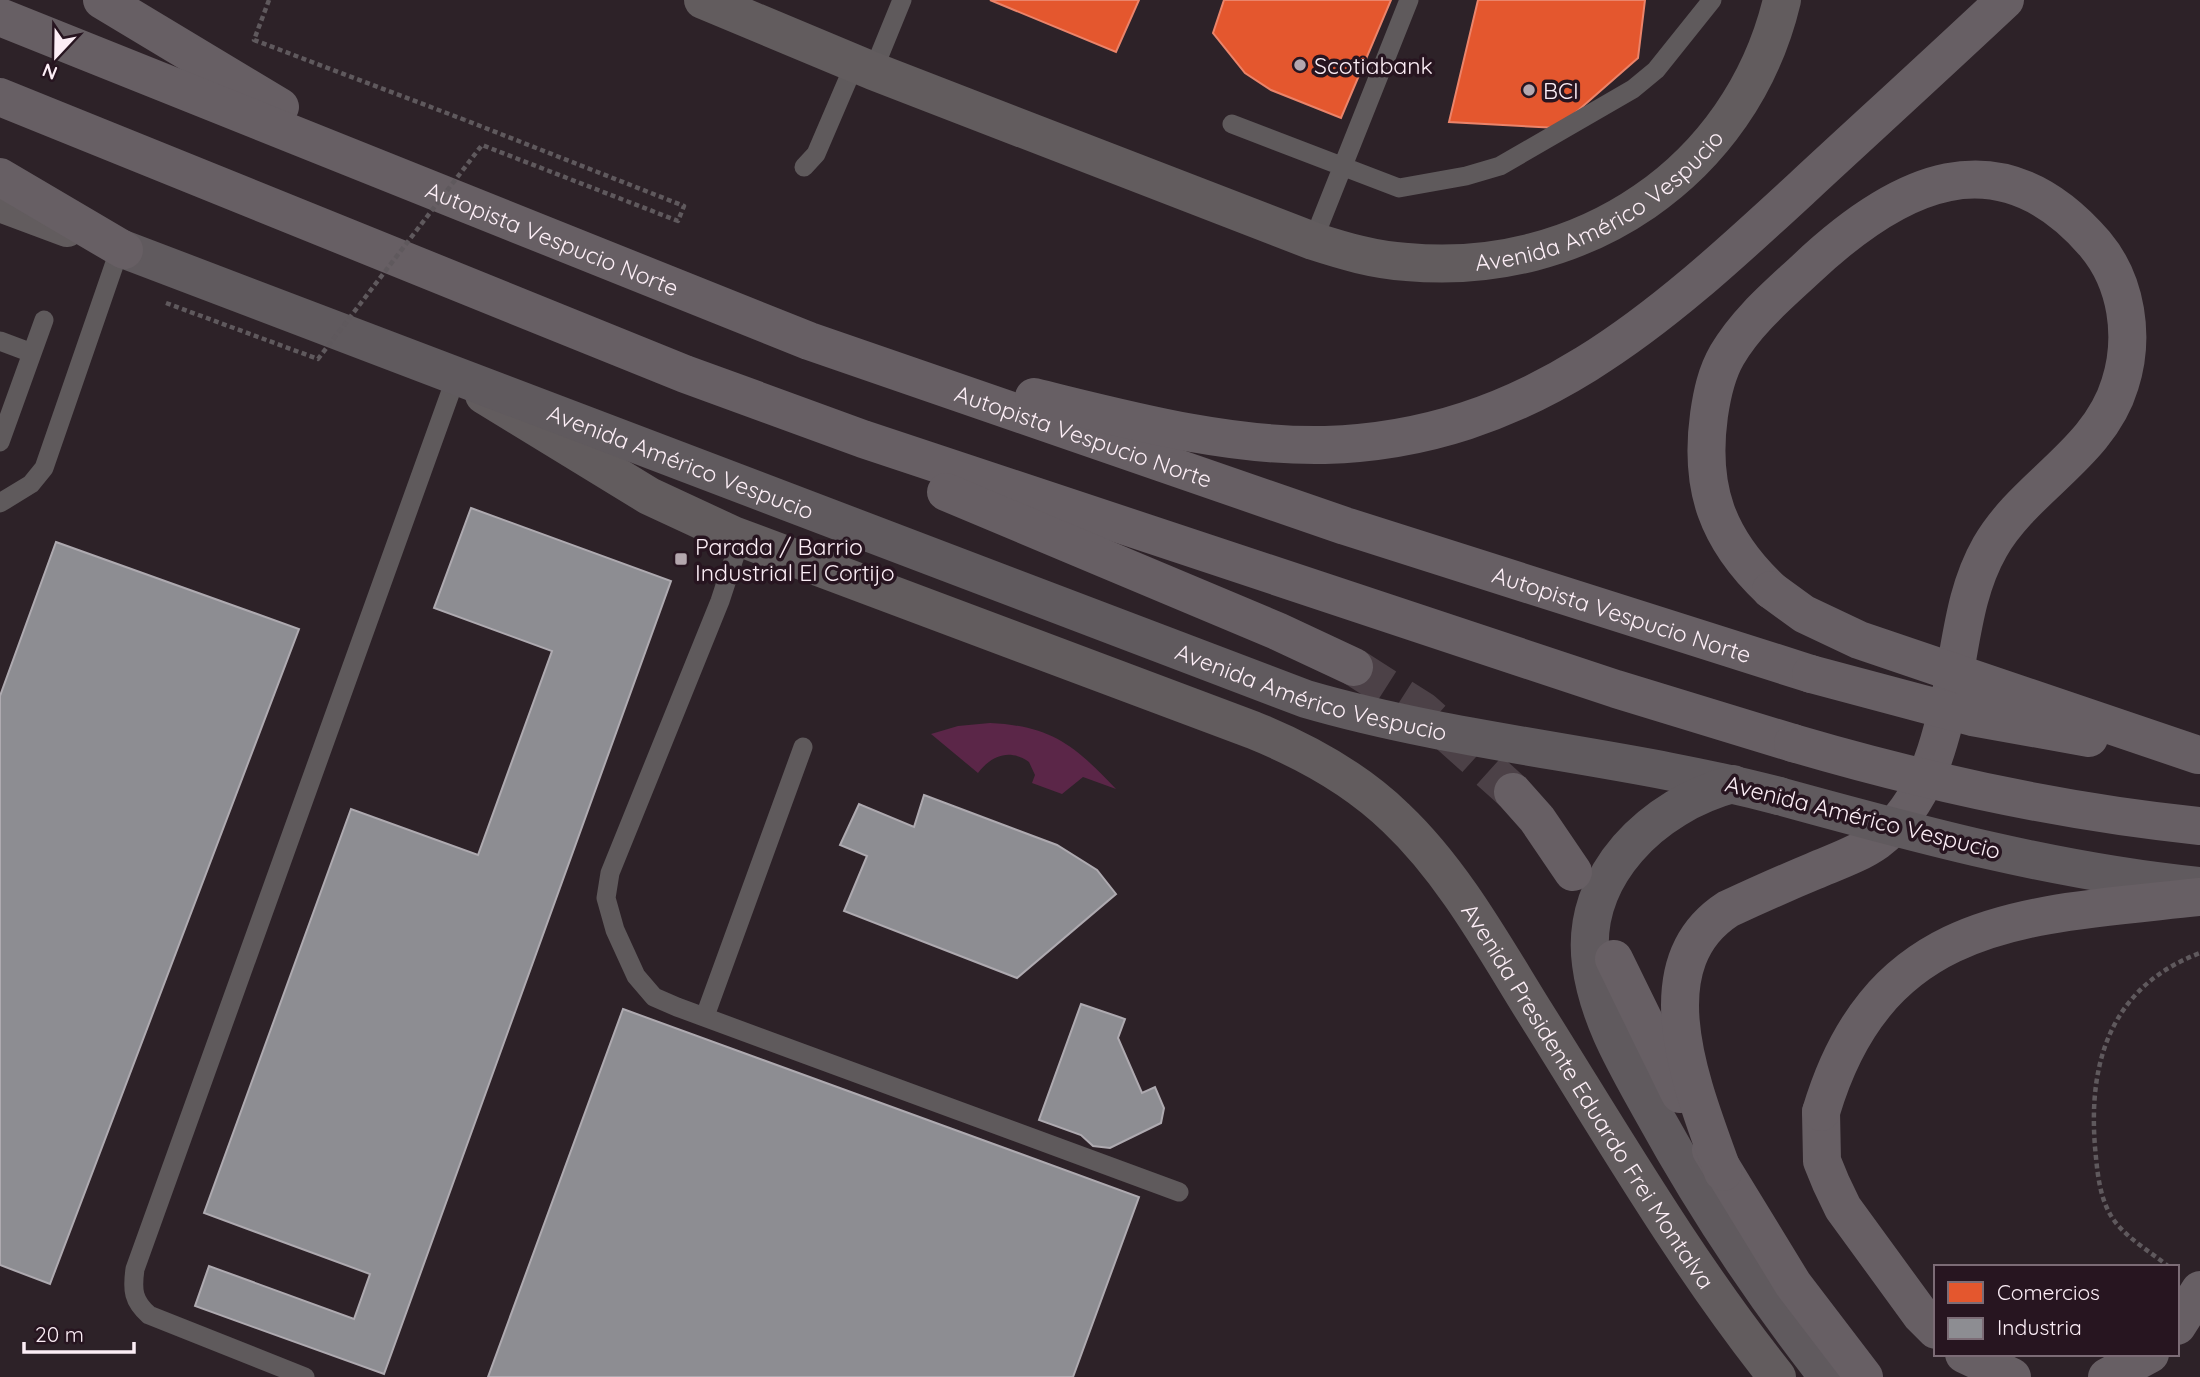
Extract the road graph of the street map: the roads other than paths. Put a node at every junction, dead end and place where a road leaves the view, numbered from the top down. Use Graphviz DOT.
graph roads {
  1 [pos="102,0"];
  2 [pos="129,0"];
  3 [pos="703,0"];
  4 [pos="902,0"];
  5 [pos="1409,0"];
  6 [pos="1712,0"];
  7 [pos="1782,0"];
  8 [pos="2005,0"];
  9 [pos="0,17"];
  10 [pos="155,32"];
  11 [pos="864,67"];
  12 [pos="0,97"];
  13 [pos="1233,124"];
  14 [pos="804,167"];
  15 [pos="1342,168"];
  16 [pos="0,177"];
  17 [pos="430,189"];
  18 [pos="0,203"];
  19 [pos="1313,241"];
  20 [pos="122,249"];
  21 [pos="44,320"];
  22 [pos="0,341"];
  23 [pos="809,341"];
  24 [pos="32,353"];
  25 [pos="456,377"];
  26 [pos="764,404"];
  27 [pos="0,442"];
  28 [pos="0,503"];
  29 [pos="741,537"];
  30 [pos="1354,667"];
  31 [pos="803,747"];
  32 [pos="2199,755"];
  33 [pos="1733,784"];
  34 [pos="1513,792"];
  35 [pos="1397,818"];
  36 [pos="2200,826"];
  37 [pos="1573,872"];
  38 [pos="2200,886"];
  39 [pos="2200,897"];
  40 [pos="1614,959"];
  41 [pos="705,1016"];
  42 [pos="1723,1172"];
  43 [pos="1179,1192"];
  44 [pos="2200,1290"];
  45 [pos="2179,1323"];
  46 [pos="1934,1328"];
  47 [pos="1968,1356"];
  48 [pos="2146,1356"];
  49 [pos="305,1377"];
  50 [pos="1777,1377"];
  51 [pos="1828,1377"];
  52 [pos="1864,1377"];
  53 [pos="2012,1377"];
  54 [pos="2107,1377"];
  1 -- 10 [label="highway"];
  2 -- 10 [label="highway"];
  3 -- 11 [label="main road, Avenida Américo Vespucio"];
  4 -- 11 [label="lane"];
  5 -- 15 [label="lane"];
  6 -- 15 [label="lane"];
  7 -- 19 [label="main road, Avenida Américo Vespucio"];
  8 -- 23 [label="highway"];
  9 -- 17 [label="highway, Autopista Vespucio Norte"];
  10 -- 17 [label="highway"];
  11 -- 14 [label="lane"];
  11 -- 19 [label="main road, Avenida Américo Vespucio"];
  12 -- 26 [label="highway"];
  13 -- 15 [label="lane"];
  15 -- 19 [label="lane"];
  16 -- 20 [label="highway"];
  17 -- 23 [label="highway, Autopista Vespucio Norte"];
  18 -- 20 [label="main road, Avenida Américo Vespucio"];
  20 -- 25 [label="main road, Avenida Américo Vespucio"];
  20 -- 28 [label="lane"];
  21 -- 24 [label="lane"];
  22 -- 24 [label="lane"];
  23 -- 32 [label="highway, Autopista Vespucio Norte, bridge"];
  24 -- 27 [label="lane"];
  25 -- 29 [label="main road, Avenida Américo Vespucio"];
  25 -- 33 [label="main road, Avenida Américo Vespucio"];
  25 -- 49 [label="lane"];
  26 -- 30 [label="highway"];
  26 -- 36 [label="highway, bridge"];
  29 -- 35 [label="main road, Avenida Américo Vespucio"];
  29 -- 41 [label="lane"];
  31 -- 41 [label="lane"];
  32 -- 42 [label="highway, bridge"];
  33 -- 38 [label="main road, Avenida Américo Vespucio, bridge"];
  33 -- 51 [label="main road"];
  34 -- 37 [label="highway"];
  35 -- 50 [label="main road, Avenida Presidente Eduardo Frei Montalva"];
  39 -- 46 [label="highway, bridge"];
  40 -- 42 [label="highway"];
  41 -- 43 [label="lane"];
  42 -- 52 [label="highway"];
  44 -- 45 [label="highway"];
  47 -- 53 [label="highway"];
  48 -- 54 [label="highway"];
}
